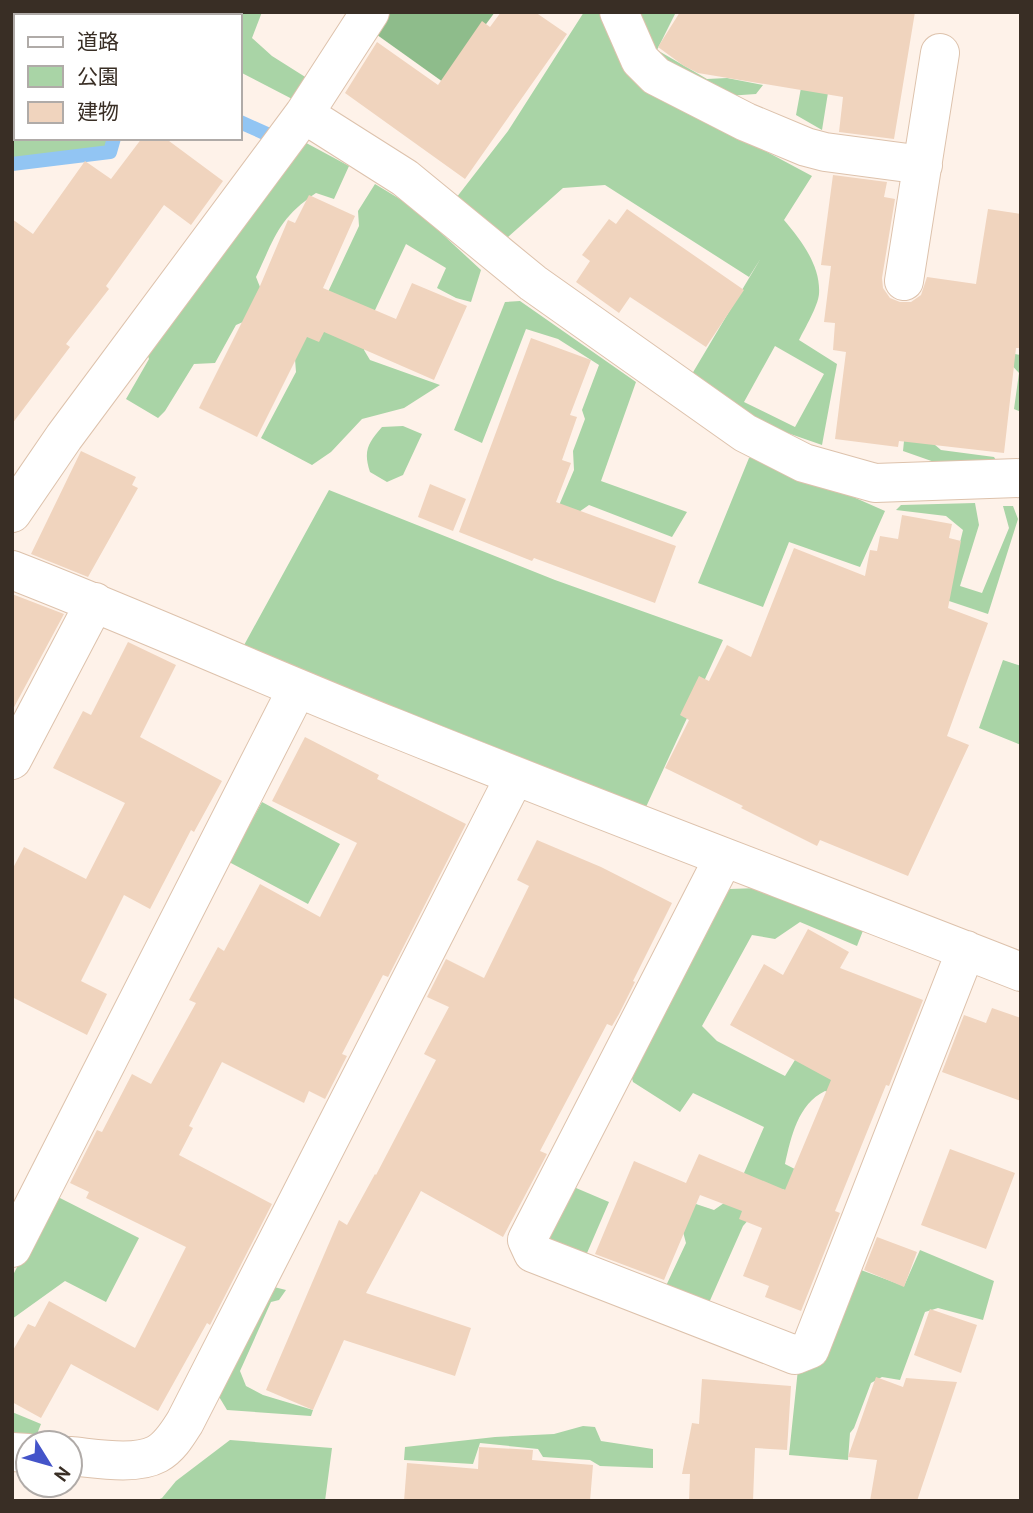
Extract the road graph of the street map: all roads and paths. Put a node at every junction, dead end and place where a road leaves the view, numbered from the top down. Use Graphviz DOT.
graph roads {
  1 [pos="370,12"];
  2 [pos="619,12"];
  3 [pos="940,52"];
  4 [pos="304,114"];
  5 [pos="923,165"];
  6 [pos="904,281"];
  7 [pos="1021,478"];
  8 [pos="12,513"];
  9 [pos="12,570"];
  10 [pos="95,602"];
  11 [pos="298,689"];
  12 [pos="12,760"];
  13 [pos="515,776"];
  14 [pos="724,857"];
  15 [pos="966,950"];
  16 [pos="1021,972"];
  17 [pos="12,1248"];
  18 [pos="84,1457"];
  1 -- 4 [label="street"];
  2 -- 5 [label="street"];
  3 -- 5 [label="street"];
  4 -- 7 [label="street"];
  4 -- 8 [label="street"];
  5 -- 6 [label="street"];
  9 -- 10 [label="street"];
  10 -- 11 [label="street"];
  10 -- 12 [label="street"];
  11 -- 13 [label="street"];
  11 -- 17 [label="street"];
  13 -- 14 [label="street"];
  13 -- 18 [label="street"];
  14 -- 15 [label="street"];
  14 -- 15 [label="street"];
  15 -- 16 [label="street"];
}
